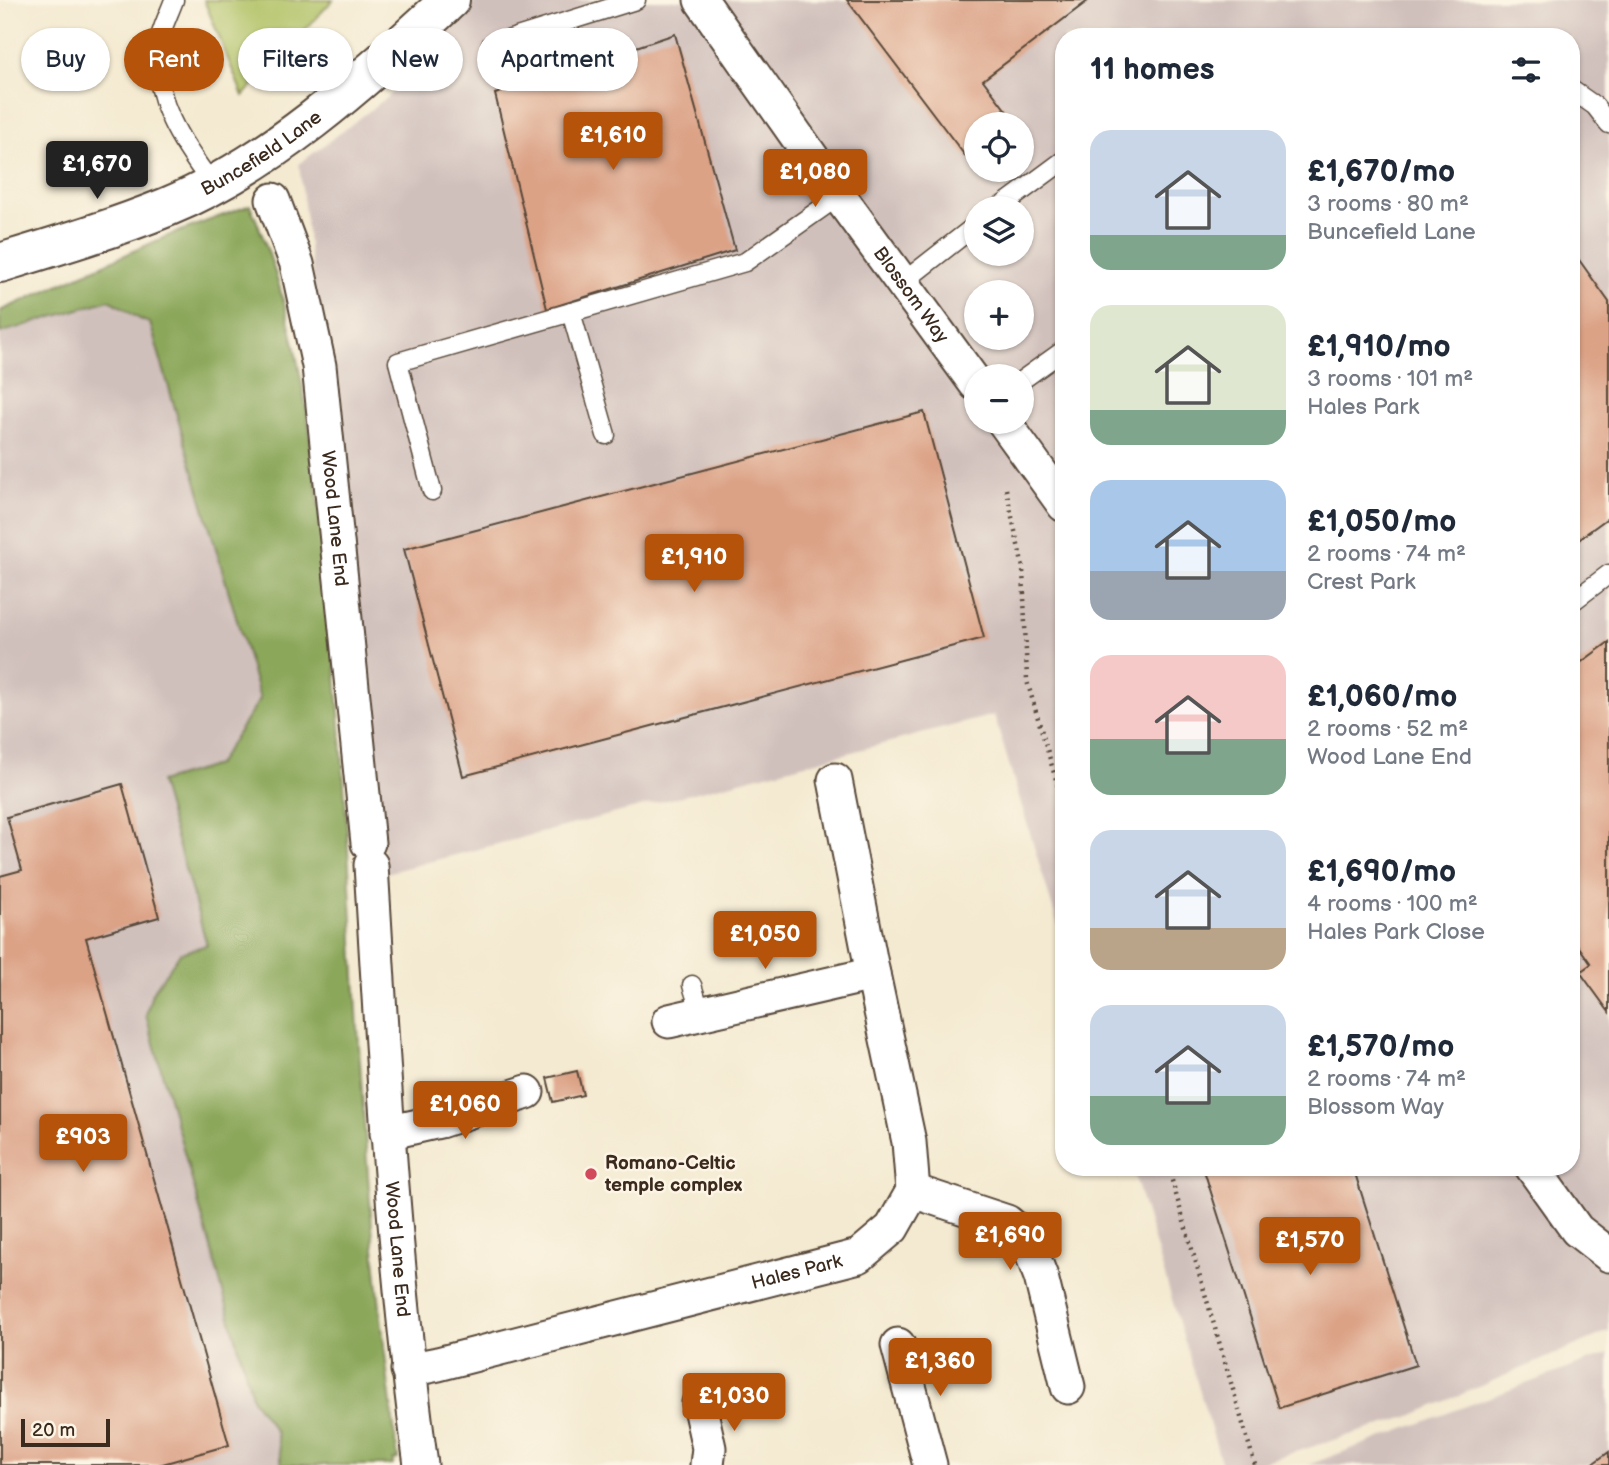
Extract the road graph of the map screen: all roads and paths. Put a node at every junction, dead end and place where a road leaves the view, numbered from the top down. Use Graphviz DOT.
graph roads {
  1 [pos="174,0"];
  2 [pos="450,0"];
  3 [pos="636,0"];
  4 [pos="701,0"];
  5 [pos="546,28"];
  6 [pos="1580,96"];
  7 [pos="1609,124"];
  8 [pos="1055,167"];
  9 [pos="212,184"];
  10 [pos="839,196"];
  11 [pos="1015,196"];
  12 [pos="273,200"];
  13 [pos="964,234"];
  14 [pos="0,263"];
  15 [pos="902,282"];
  16 [pos="571,312"];
  17 [pos="1055,357"];
  18 [pos="964,367"];
  19 [pos="1034,372"];
  20 [pos="1013,434"];
  21 [pos="606,435"];
  22 [pos="1006,489"];
  23 [pos="432,491"];
  24 [pos="1055,493"];
  25 [pos="1609,574"];
  26 [pos="1580,596"];
  27 [pos="1055,776"];
  28 [pos="835,780"];
  29 [pos="873,974"];
  30 [pos="669,1021"];
  31 [pos="527,1092"];
  32 [pos="387,1133"];
  33 [pos="1171,1176"];
  34 [pos="1538,1176"];
  35 [pos="913,1191"];
  36 [pos="1609,1255"];
  37 [pos="898,1345"];
  38 [pos="408,1370"];
  39 [pos="1068,1387"];
  40 [pos="699,1403"];
  41 [pos="421,1465"];
  42 [pos="707,1465"];
  43 [pos="930,1465"];
  44 [pos="1255,1465"];
  1 -- 9 [label="lane"];
  2 -- 9 [label="street, Buncefield Lane"];
  3 -- 5 [label="lane"];
  4 -- 10 [label="street, Blossom Way"];
  6 -- 7 [label="lane"];
  8 -- 11 [label="lane"];
  9 -- 14 [label="street, Buncefield Lane"];
  10 -- 15 [label="street, Blossom Way"];
  10 -- 16 [label="lane"];
  12 -- 32 [label="street, Wood Lane End"];
  13 -- 15 [label="lane"];
  15 -- 18 [label="street, Blossom Way"];
  16 -- 21 [label="lane"];
  16 -- 23 [label="lane"];
  17 -- 19 [label="lane"];
  20 -- 24 [label="street"];
  22 -- 27 [label="path"];
  25 -- 26 [label="lane"];
  28 -- 29 [label="street"];
  29 -- 30 [label="street"];
  29 -- 35 [label="street"];
  31 -- 32 [label="street"];
  32 -- 38 [label="street, Wood Lane End"];
  33 -- 44 [label="path"];
  34 -- 36 [label="street"];
  35 -- 38 [label="street, Hales Park"];
  35 -- 39 [label="street"];
  37 -- 43 [label="street"];
  38 -- 41 [label="street, Wood Lane End"];
  40 -- 42 [label="street"];
}
